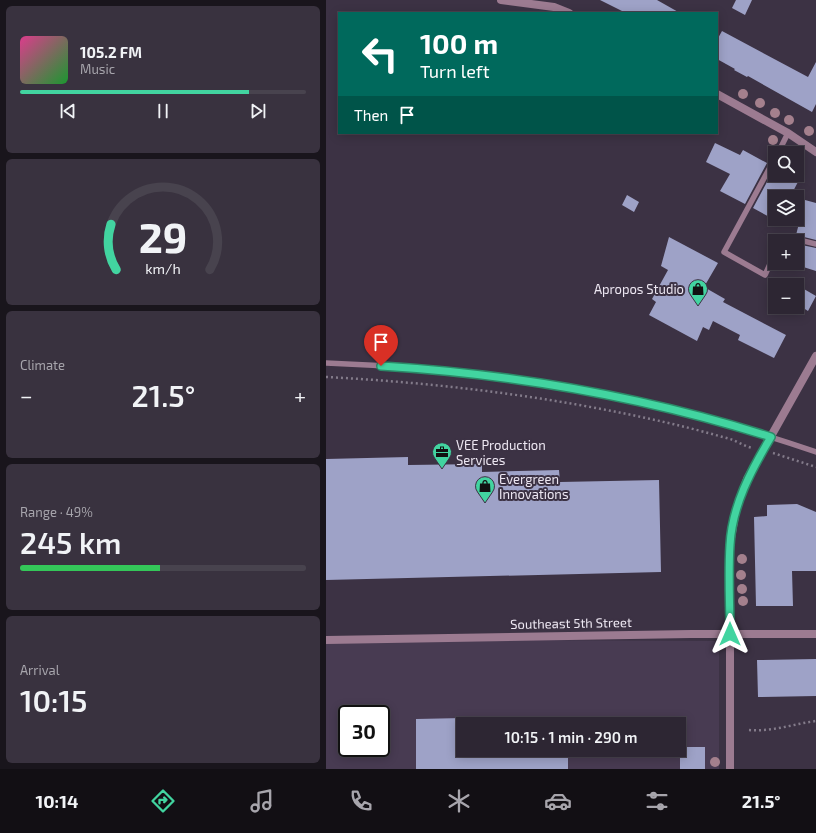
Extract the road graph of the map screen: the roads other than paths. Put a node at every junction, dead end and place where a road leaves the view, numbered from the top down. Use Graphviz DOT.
graph roads {
  1 [pos="501,0"];
  2 [pos="566,12"];
  3 [pos="718,95"];
  4 [pos="788,133"];
  5 [pos="782,146"];
  6 [pos="816,152"];
  7 [pos="768,171"];
  8 [pos="804,241"];
  9 [pos="816,244"];
  10 [pos="768,268"];
  11 [pos="816,356"];
  12 [pos="326,363"];
  13 [pos="771,437"];
  14 [pos="816,452"];
  15 [pos="730,634"];
  16 [pos="816,634"];
  17 [pos="326,640"];
  18 [pos="730,769"];
  1 -- 2 [label="street"];
  3 -- 4 [label="street"];
  4 -- 5 [label="lane"];
  4 -- 6 [label="street"];
  7 -- 10 [label="lane"];
  8 -- 9 [label="lane"];
  11 -- 13 [label="street"];
  12 -- 13 [label="lane"];
  13 -- 14 [label="lane"];
  13 -- 15 [label="street"];
  15 -- 16 [label="street, Southeast 5th Street"];
  15 -- 17 [label="street, Southeast 5th Street"];
  15 -- 18 [label="street"];
}
